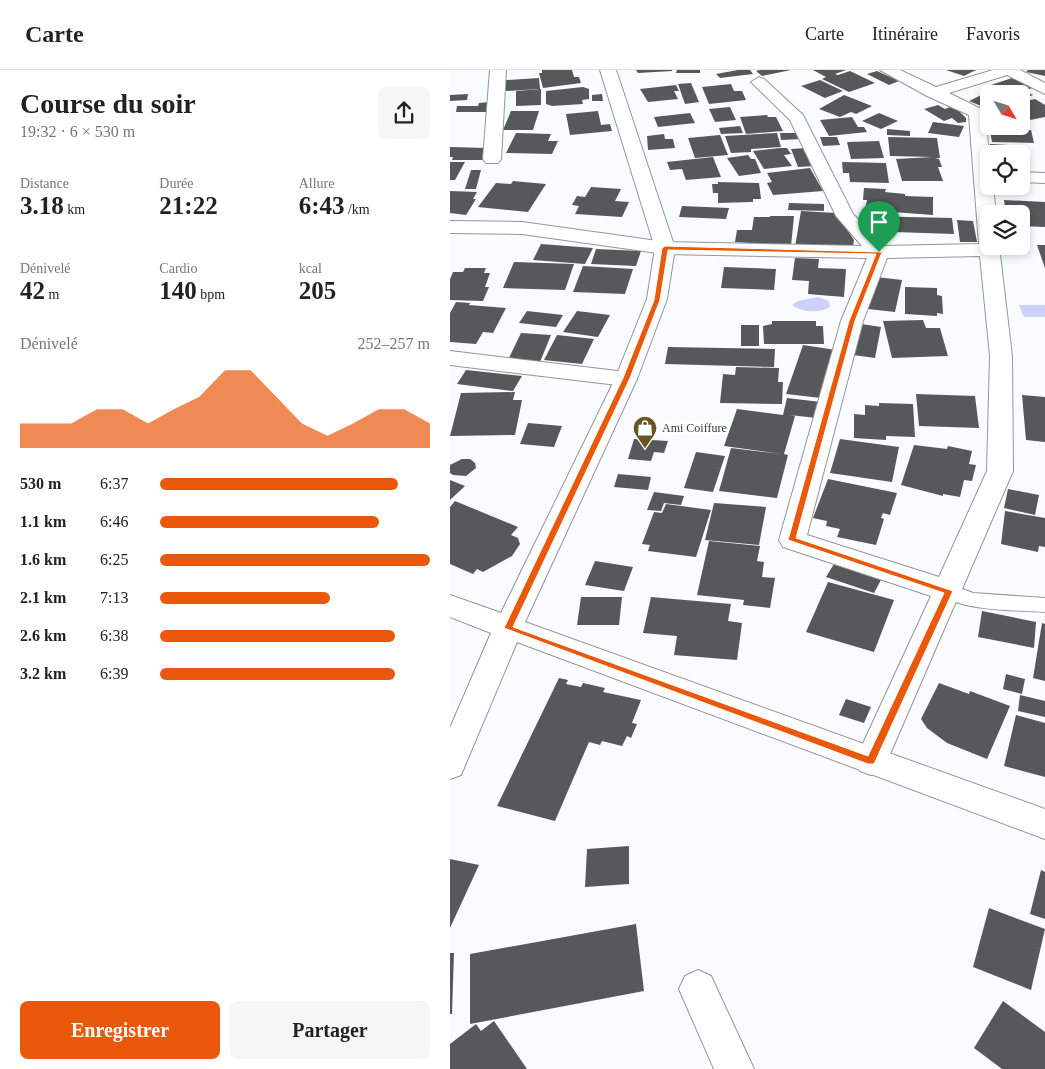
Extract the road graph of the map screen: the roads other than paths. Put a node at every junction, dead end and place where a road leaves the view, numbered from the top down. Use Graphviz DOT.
graph roads {
  1 [pos="498,70"];
  2 [pos="608,70"];
  3 [pos="888,70"];
  4 [pos="1009,70"];
  5 [pos="759,82"];
  6 [pos="1045,89"];
  7 [pos="933,93"];
  8 [pos="981,145"];
  9 [pos="492,159"];
  10 [pos="1030,177"];
  11 [pos="1045,178"];
  12 [pos="450,227"];
  13 [pos="980,247"];
  14 [pos="665,248"];
  15 [pos="879,252"];
  16 [pos="990,255"];
  17 [pos="450,358"];
  18 [pos="626,378"];
  19 [pos="949,591"];
  20 [pos="1045,605"];
  21 [pos="450,606"];
  22 [pos="508,628"];
  23 [pos="871,761"];
  24 [pos="450,765"];
  25 [pos="1045,824"];
  26 [pos="698,989"];
  27 [pos="734,1069"];
  1 -- 9 [label="street"];
  2 -- 14 [label="street"];
  3 -- 7 [label="street"];
  4 -- 6 [label="street"];
  4 -- 7 [label="street"];
  5 -- 15 [label="street"];
  7 -- 8 [label="street"];
  10 -- 11 [label="street"];
  12 -- 14 [label="street"];
  13 -- 15 [label="street"];
  14 -- 15 [label="street"];
  14 -- 18 [label="street"];
  15 -- 19 [label="street"];
  16 -- 19 [label="street"];
  17 -- 18 [label="street"];
  18 -- 22 [label="street"];
  19 -- 20 [label="lane"];
  19 -- 23 [label="street"];
  21 -- 22 [label="street"];
  22 -- 23 [label="street"];
  22 -- 24 [label="street"];
  23 -- 25 [label="street"];
  26 -- 27 [label="street"];
}
